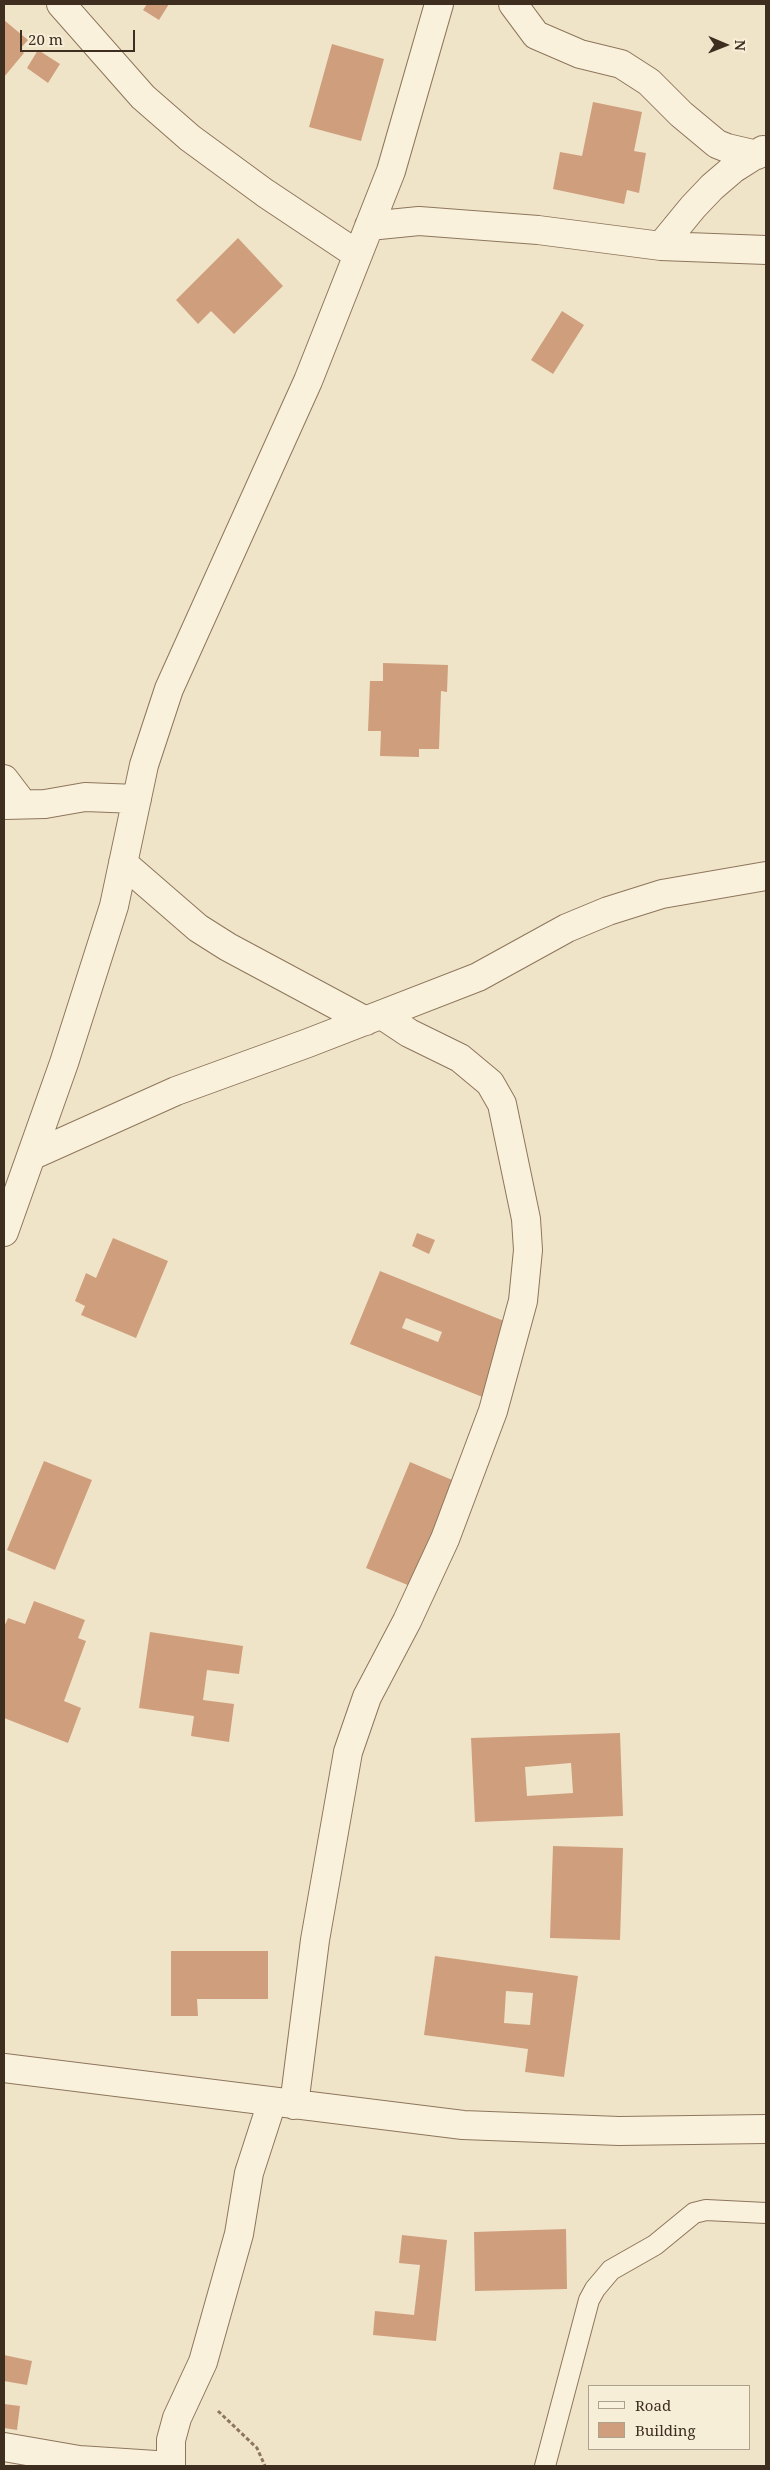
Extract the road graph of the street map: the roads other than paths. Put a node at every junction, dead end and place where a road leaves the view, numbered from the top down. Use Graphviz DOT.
graph roads {
  1 [pos="61,4"];
  2 [pos="439,4"];
  3 [pos="513,4"];
  4 [pos="762,151"];
  5 [pos="369,226"];
  6 [pos="662,246"];
  7 [pos="766,250"];
  8 [pos="358,254"];
  9 [pos="4,779"];
  10 [pos="137,799"];
  11 [pos="13,804"];
  12 [pos="123,863"];
  13 [pos="766,876"];
  14 [pos="374,1018"];
  15 [pos="31,1156"];
  16 [pos="10,1197"];
  17 [pos="4,1232"];
  18 [pos="4,2068"];
  19 [pos="283,2104"];
  20 [pos="766,2129"];
  21 [pos="766,2213"];
  22 [pos="4,2447"];
  23 [pos="171,2466"];
  24 [pos="545,2466"];
  1 -- 8 [label="street"];
  2 -- 5 [label="street"];
  3 -- 4 [label="street"];
  4 -- 6 [label="street"];
  5 -- 6 [label="street"];
  5 -- 8 [label="street"];
  6 -- 7 [label="street"];
  8 -- 10 [label="street"];
  9 -- 11 [label="street"];
  10 -- 11 [label="street"];
  10 -- 12 [label="street"];
  12 -- 14 [label="street"];
  12 -- 15 [label="street"];
  13 -- 14 [label="street"];
  14 -- 15 [label="street"];
  14 -- 19 [label="street"];
  15 -- 16 [label="street"];
  16 -- 17 [label="street"];
  18 -- 19 [label="street"];
  19 -- 20 [label="street"];
  19 -- 23 [label="street"];
  21 -- 24 [label="lane"];
  22 -- 23 [label="street"];
}
